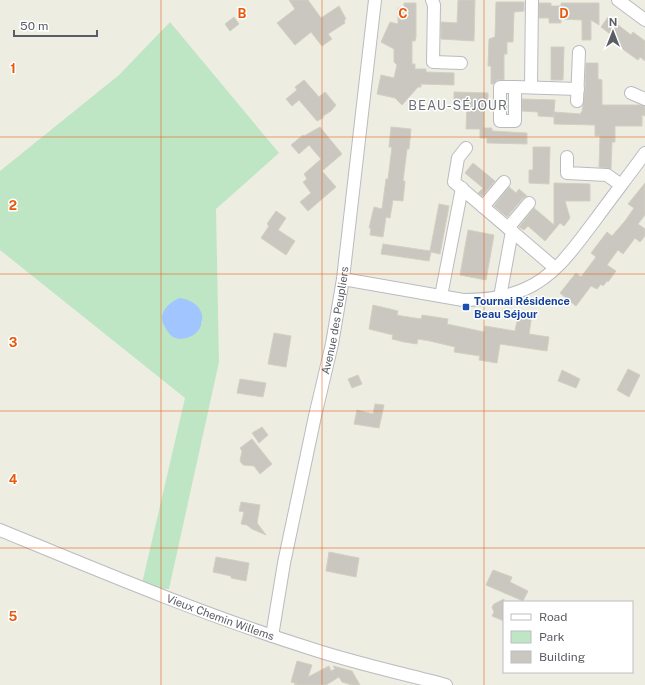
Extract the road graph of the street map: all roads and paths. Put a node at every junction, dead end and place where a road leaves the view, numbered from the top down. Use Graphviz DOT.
graph roads {
  1 [pos="375,0"];
  2 [pos="432,0"];
  3 [pos="532,0"];
  4 [pos="618,0"];
  5 [pos="645,20"];
  6 [pos="579,52"];
  7 [pos="461,63"];
  8 [pos="515,87"];
  9 [pos="531,87"];
  10 [pos="631,93"];
  11 [pos="645,99"];
  12 [pos="466,148"];
  13 [pos="645,153"];
  14 [pos="567,157"];
  15 [pos="504,182"];
  16 [pos="621,185"];
  17 [pos="462,188"];
  18 [pos="529,203"];
  19 [pos="484,207"];
  20 [pos="510,229"];
  21 [pos="555,268"];
  22 [pos="343,279"];
  23 [pos="441,296"];
  24 [pos="500,297"];
  25 [pos="0,530"];
  26 [pos="272,636"];
  27 [pos="446,685"];
  1 -- 22 [label="street, Avenue des Peupliers"];
  2 -- 7 [label="street"];
  3 -- 9 [label="street"];
  4 -- 5 [label="street"];
  6 -- 9 [label="street"];
  8 -- 9 [label="street"];
  10 -- 11 [label="street"];
  12 -- 17 [label="street"];
  13 -- 16 [label="street"];
  14 -- 16 [label="street"];
  15 -- 19 [label="street"];
  16 -- 21 [label="street"];
  17 -- 19 [label="street"];
  17 -- 23 [label="street"];
  18 -- 20 [label="street"];
  19 -- 20 [label="street"];
  20 -- 21 [label="street"];
  20 -- 24 [label="street"];
  21 -- 24 [label="street"];
  22 -- 23 [label="street"];
  22 -- 26 [label="street, Avenue des Peupliers"];
  23 -- 24 [label="street"];
  25 -- 26 [label="street, Vieux Chemin Willems"];
  26 -- 27 [label="street, Vieux Chemin Willems"];
}
